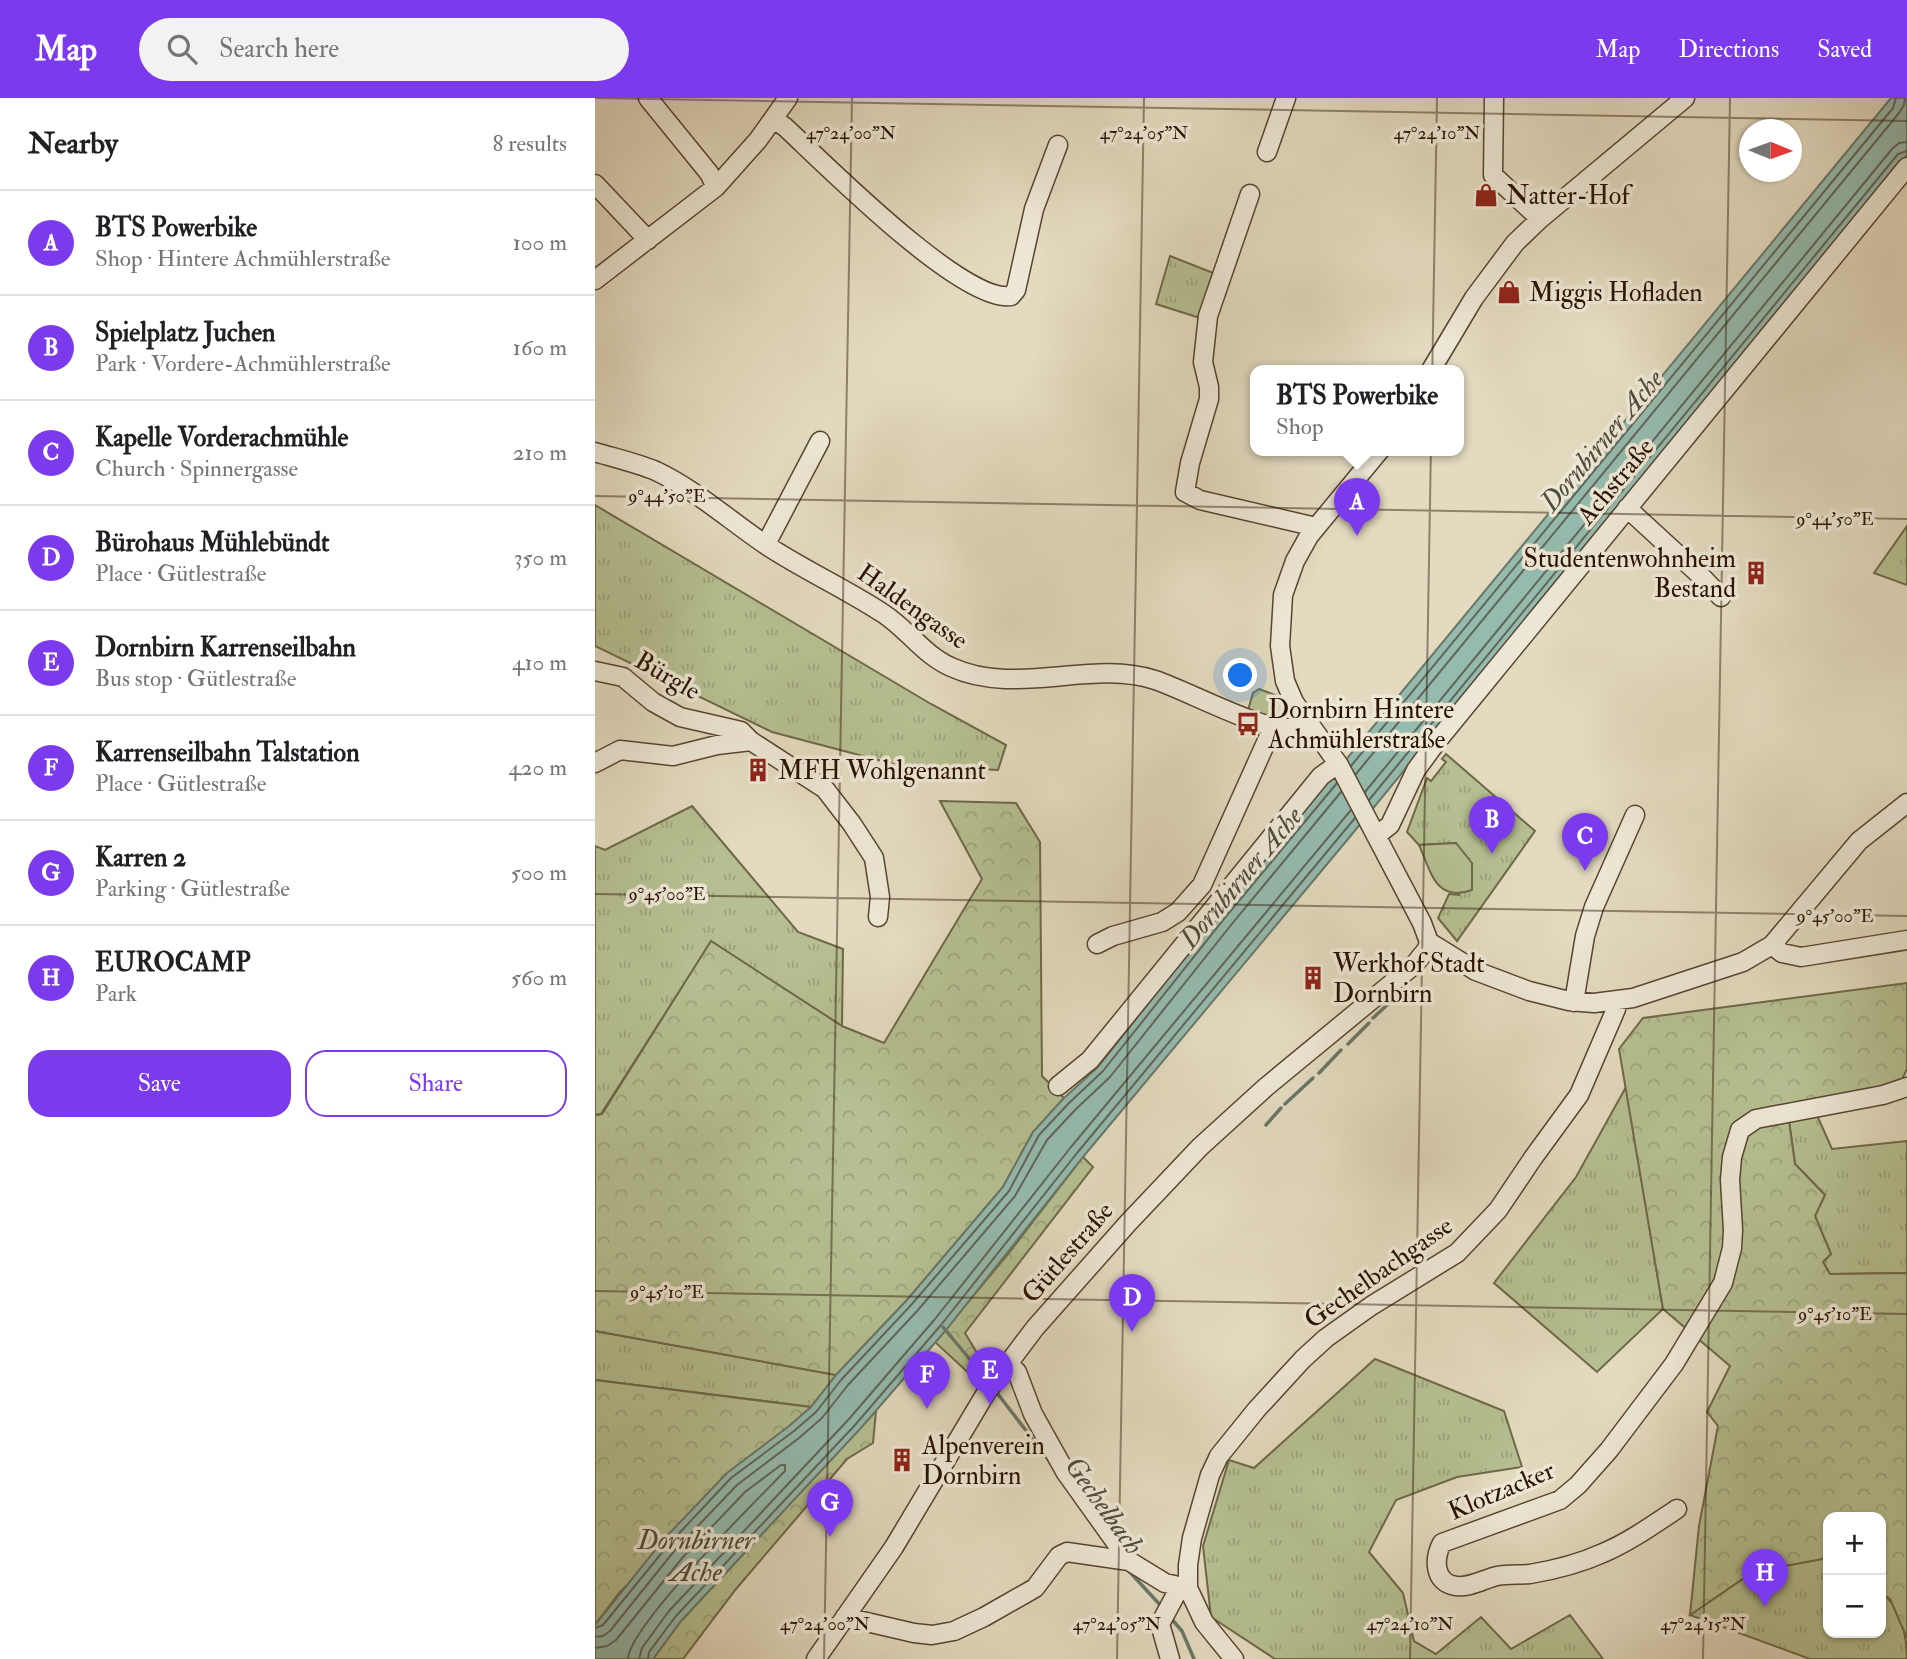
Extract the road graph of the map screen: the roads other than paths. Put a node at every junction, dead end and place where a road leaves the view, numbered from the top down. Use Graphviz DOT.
graph roads {
  1 [pos="648,98"];
  2 [pos="788,98"];
  3 [pos="1286,98"];
  4 [pos="1494,98"];
  5 [pos="1685,98"];
  6 [pos="774,119"];
  7 [pos="1058,145"];
  8 [pos="1267,152"];
  9 [pos="1907,167"];
  10 [pos="595,184"];
  11 [pos="716,187"];
  12 [pos="1250,194"];
  13 [pos="1540,219"];
  14 [pos="648,240"];
  15 [pos="595,280"];
  16 [pos="1434,365"];
  17 [pos="820,441"];
  18 [pos="595,452"];
  19 [pos="1375,456"];
  20 [pos="1627,508"];
  21 [pos="1316,527"];
  22 [pos="766,544"];
  23 [pos="1721,597"];
  24 [pos="595,671"];
  25 [pos="1309,722"];
  26 [pos="1273,727"];
  27 [pos="751,741"];
  28 [pos="595,763"];
  29 [pos="1338,763"];
  30 [pos="1907,803"];
  31 [pos="1635,815"];
  32 [pos="1373,829"];
  33 [pos="1211,863"];
  34 [pos="1240,877"];
  35 [pos="878,917"];
  36 [pos="1907,940"];
  37 [pos="1429,942"];
  38 [pos="1097,944"];
  39 [pos="1772,945"];
  40 [pos="1616,1001"];
  41 [pos="1574,1002"];
  42 [pos="1058,1086"];
  43 [pos="1907,1087"];
  44 [pos="1008,1363"];
  45 [pos="1677,1509"];
  46 [pos="1122,1560"];
  47 [pos="1182,1587"];
  48 [pos="845,1617"];
  49 [pos="815,1659"];
  50 [pos="1170,1659"];
  51 [pos="1234,1659"];
  1 -- 11 [label="street"];
  2 -- 6 [label="street"];
  3 -- 8 [label="street"];
  4 -- 13 [label="street"];
  5 -- 13 [label="street"];
  6 -- 7 [label="street"];
  6 -- 11 [label="street"];
  9 -- 20 [label="street, Achstraße"];
  10 -- 14 [label="street"];
  11 -- 14 [label="street"];
  12 -- 21 [label="street"];
  13 -- 16 [label="street"];
  14 -- 15 [label="street"];
  17 -- 22 [label="street"];
  18 -- 22 [label="street, Haldengasse"];
  19 -- 21 [label="street"];
  20 -- 23 [label="street"];
  20 -- 32 [label="street, Achstraße"];
  21 -- 25 [label="street"];
  22 -- 26 [label="street, Haldengasse"];
  24 -- 27 [label="street, Bürgle"];
  25 -- 26 [label="street, Haldengasse"];
  25 -- 29 [label="street"];
  26 -- 33 [label="street"];
  27 -- 28 [label="street"];
  27 -- 35 [label="street, Bürgle"];
  29 -- 32 [label="street"];
  29 -- 34 [label="street"];
  30 -- 39 [label="street"];
  31 -- 41 [label="street"];
  32 -- 37 [label="street"];
  33 -- 34 [label="street"];
  33 -- 38 [label="street"];
  34 -- 42 [label="street"];
  36 -- 39 [label="street"];
  37 -- 41 [label="street"];
  37 -- 44 [label="street, Gütlestraße"];
  39 -- 40 [label="street"];
  40 -- 41 [label="street"];
  40 -- 47 [label="street, Gechelbachgasse"];
  43 -- 45 [label="street, Klotzacker"];
  44 -- 46 [label="street"];
  44 -- 48 [label="street, Gütlestraße"];
  46 -- 47 [label="street"];
  46 -- 48 [label="street"];
  47 -- 50 [label="street"];
  47 -- 51 [label="street, Gechelbachgasse"];
  48 -- 49 [label="street, Gütlestraße"];
}
